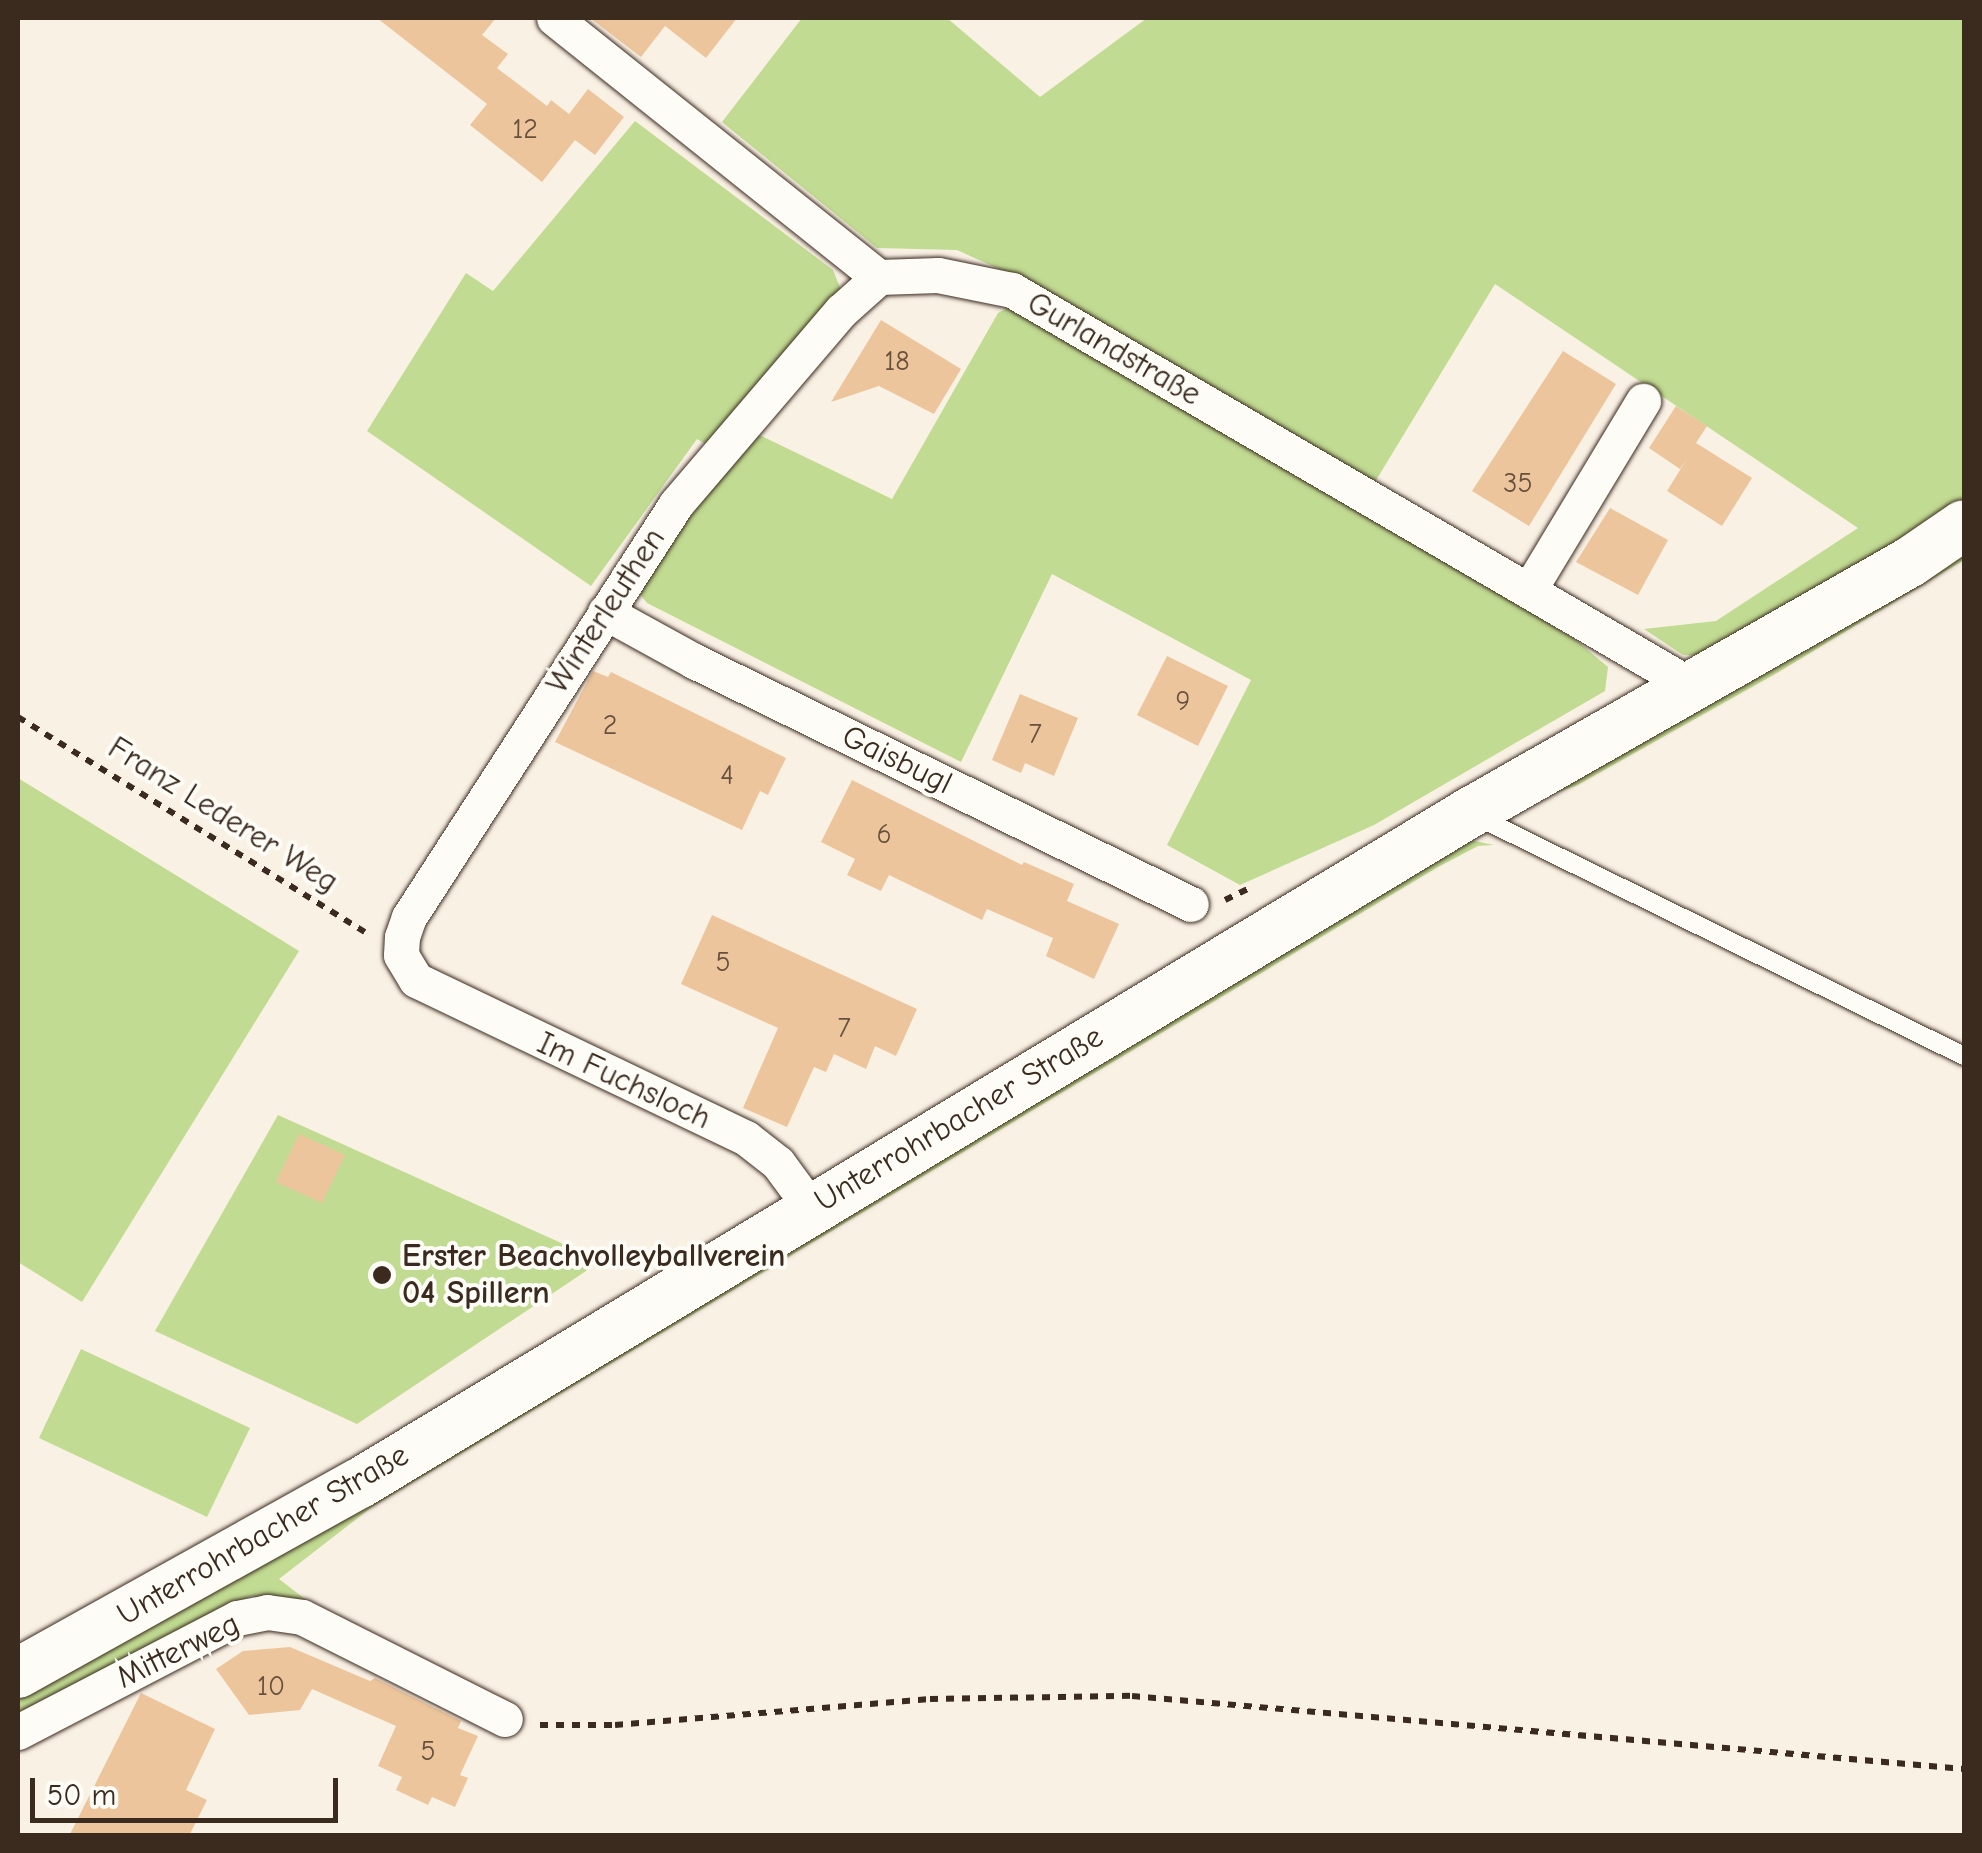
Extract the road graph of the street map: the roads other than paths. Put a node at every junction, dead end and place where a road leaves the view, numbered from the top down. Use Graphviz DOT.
graph roads {
  1 [pos="554,18"];
  2 [pos="879,277"];
  3 [pos="1642,401"];
  4 [pos="1964,525"];
  5 [pos="1529,590"];
  6 [pos="604,612"];
  7 [pos="1692,686"];
  8 [pos="1469,813"];
  9 [pos="1191,904"];
  10 [pos="409,968"];
  11 [pos="1964,1056"];
  12 [pos="811,1208"];
  13 [pos="18,1673"];
  14 [pos="504,1719"];
  15 [pos="18,1732"];
  1 -- 2 [label="street"];
  2 -- 5 [label="street, Gurlandstraße"];
  2 -- 6 [label="street, Winterleuthen"];
  3 -- 5 [label="street"];
  4 -- 7 [label="main road, Unterrohrbacher Straße"];
  5 -- 7 [label="street, Gurlandstraße"];
  6 -- 9 [label="street, Gaisbugl"];
  6 -- 10 [label="street, Winterleuthen"];
  7 -- 8 [label="main road, Unterrohrbacher Straße"];
  8 -- 11 [label="lane"];
  8 -- 12 [label="main road, Unterrohrbacher Straße"];
  10 -- 12 [label="street, Im Fuchsloch"];
  12 -- 13 [label="main road, Unterrohrbacher Straße"];
  14 -- 15 [label="street, Mitterweg"];
}
